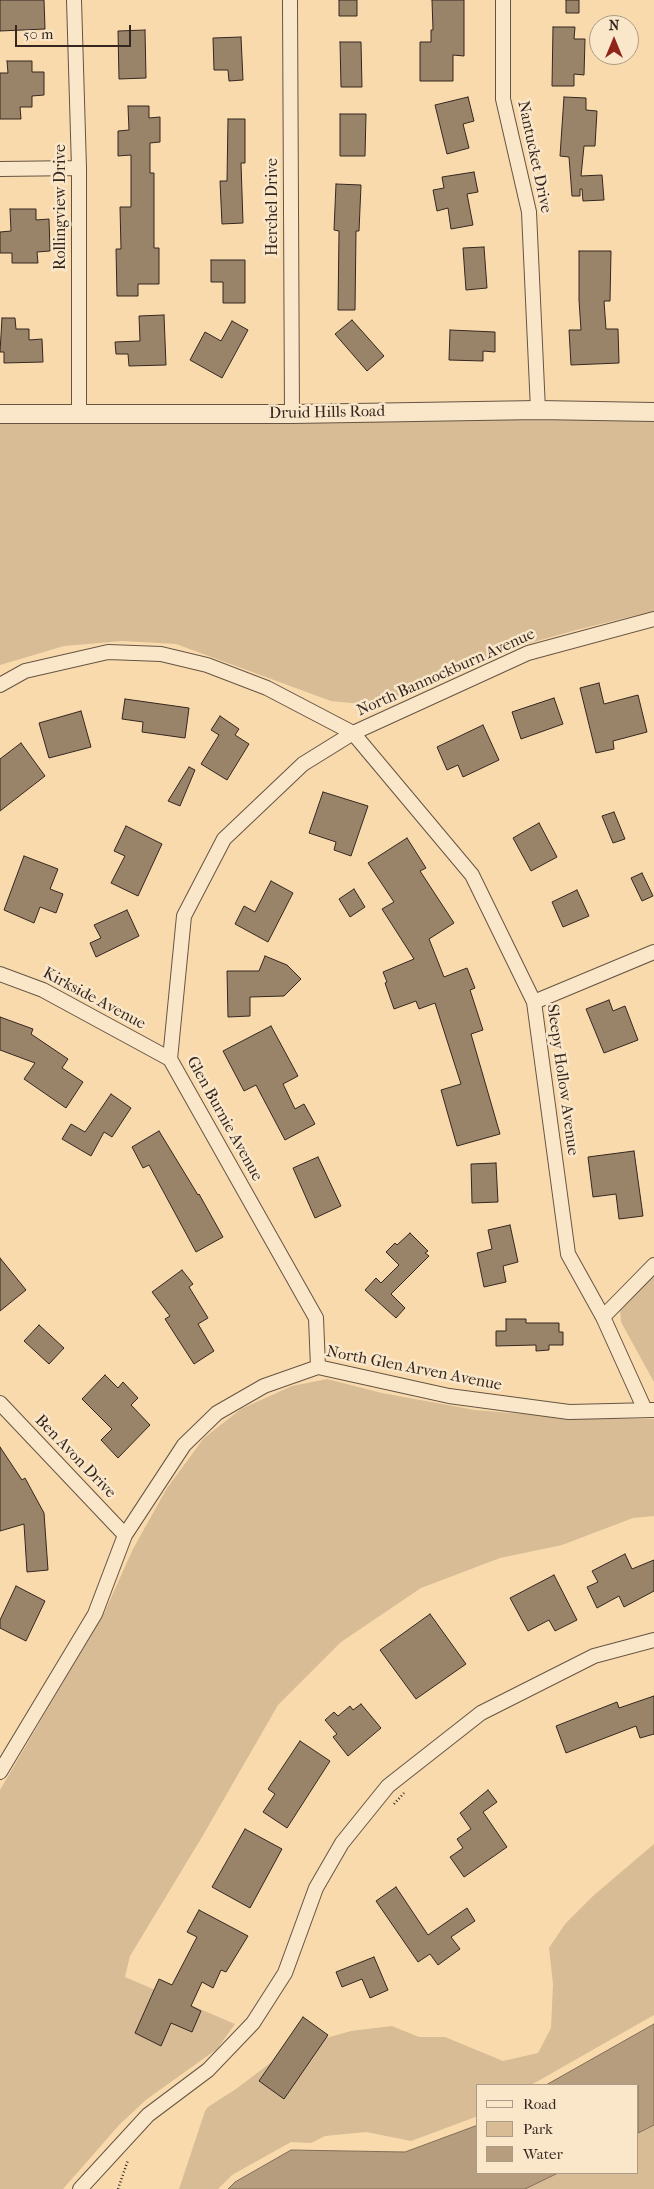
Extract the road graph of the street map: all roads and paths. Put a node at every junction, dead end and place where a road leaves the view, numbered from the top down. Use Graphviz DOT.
graph roads {
  1 [pos="74,0"];
  2 [pos="290,0"];
  3 [pos="503,0"];
  4 [pos="79,168"];
  5 [pos="0,169"];
  6 [pos="538,410"];
  7 [pos="654,412"];
  8 [pos="0,414"];
  9 [pos="79,414"];
  10 [pos="292,414"];
  11 [pos="654,619"];
  12 [pos="0,685"];
  13 [pos="354,733"];
  14 [pos="654,952"];
  15 [pos="0,974"];
  16 [pos="534,1002"];
  17 [pos="170,1059"];
  18 [pos="654,1265"];
  19 [pos="603,1317"];
  20 [pos="318,1367"];
  21 [pos="0,1403"];
  22 [pos="650,1410"];
  23 [pos="125,1535"];
  24 [pos="654,1640"];
  25 [pos="0,1772"];
  26 [pos="407,1790"];
  27 [pos="389,1810"];
  28 [pos="130,2157"];
  29 [pos="80,2189"];
  30 [pos="118,2189"];
  1 -- 4 [label="street, Rollingview Drive"];
  2 -- 10 [label="street, Herchel Drive"];
  3 -- 6 [label="street, Nantucket Drive"];
  4 -- 5 [label="street"];
  4 -- 9 [label="street, Rollingview Drive"];
  6 -- 7 [label="street, Druid Hills Road"];
  6 -- 10 [label="street, Druid Hills Road"];
  8 -- 9 [label="street, Druid Hills Road"];
  9 -- 10 [label="street, Druid Hills Road"];
  11 -- 13 [label="street, North Bannockburn Avenue"];
  12 -- 13 [label="street, North Bannockburn Avenue"];
  13 -- 16 [label="street, Sleepy Hollow Avenue"];
  13 -- 17 [label="street, Glen Burnie Avenue"];
  14 -- 16 [label="street"];
  15 -- 17 [label="street, Kirkside Avenue"];
  16 -- 19 [label="street, Sleepy Hollow Avenue"];
  17 -- 20 [label="street, Glen Burnie Avenue"];
  18 -- 19 [label="street"];
  19 -- 22 [label="street, Sleepy Hollow Avenue"];
  20 -- 22 [label="street, North Glen Arven Avenue"];
  20 -- 23 [label="street, North Glen Arven Avenue"];
  21 -- 23 [label="street, Ben Avon Drive"];
  23 -- 25 [label="street, North Glen Arven Avenue"];
  24 -- 29 [label="street"];
  26 -- 27 [label="path"];
  28 -- 30 [label="path"];
}
